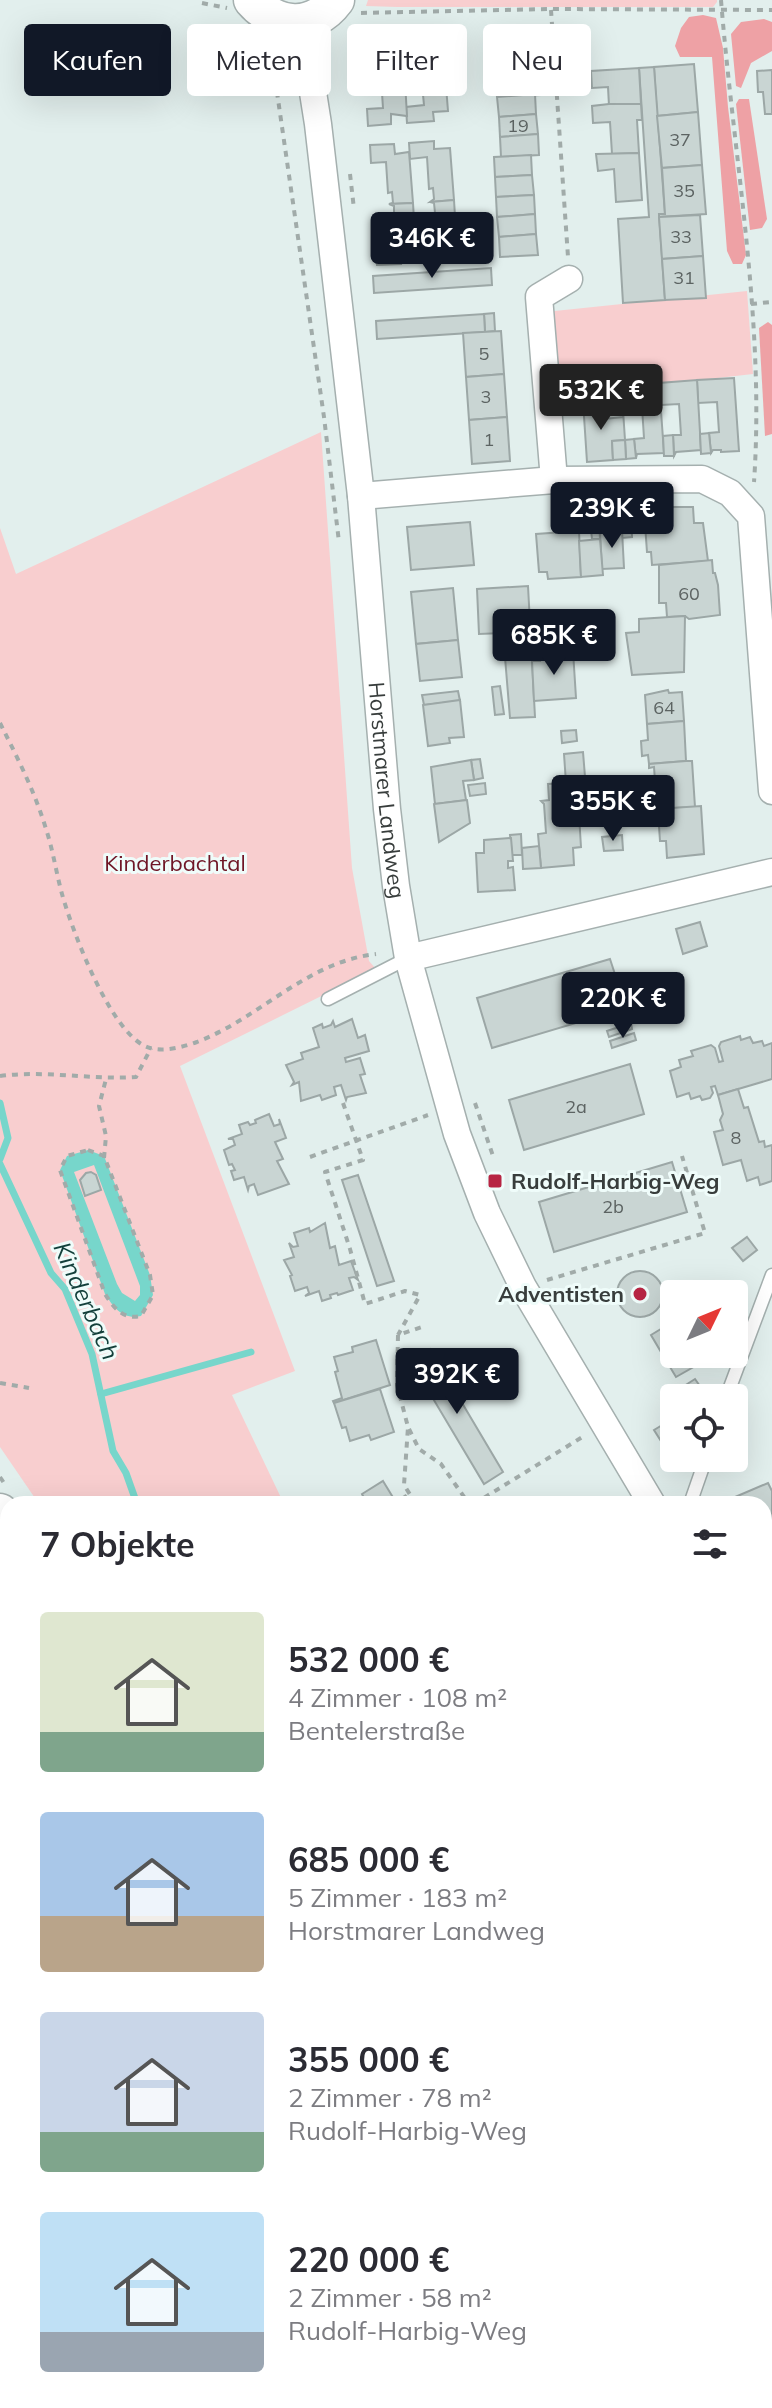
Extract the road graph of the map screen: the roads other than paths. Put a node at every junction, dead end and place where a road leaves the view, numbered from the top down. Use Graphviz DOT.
graph roads {
  1 [pos="242,4"];
  2 [pos="345,7"];
  3 [pos="302,23"];
  4 [pos="569,279"];
  5 [pos="554,480"];
  6 [pos="361,496"];
  7 [pos="772,791"];
  8 [pos="772,872"];
  9 [pos="396,956"];
  10 [pos="328,999"];
  11 [pos="772,1275"];
  12 [pos="731,1384"];
  13 [pos="701,1472"];
  14 [pos="647,1496"];
  15 [pos="693,1496"];
  1 -- 3 [label="main road"];
  2 -- 3 [label="main road"];
  3 -- 6 [label="street, Horstmarer Landweg"];
  4 -- 5 [label="street"];
  5 -- 6 [label="street"];
  5 -- 7 [label="street"];
  6 -- 9 [label="street, Horstmarer Landweg"];
  8 -- 9 [label="street"];
  9 -- 10 [label="lane"];
  9 -- 14 [label="street, Horstmarer Landweg"];
  11 -- 12 [label="lane"];
  13 -- 15 [label="lane"];
}
